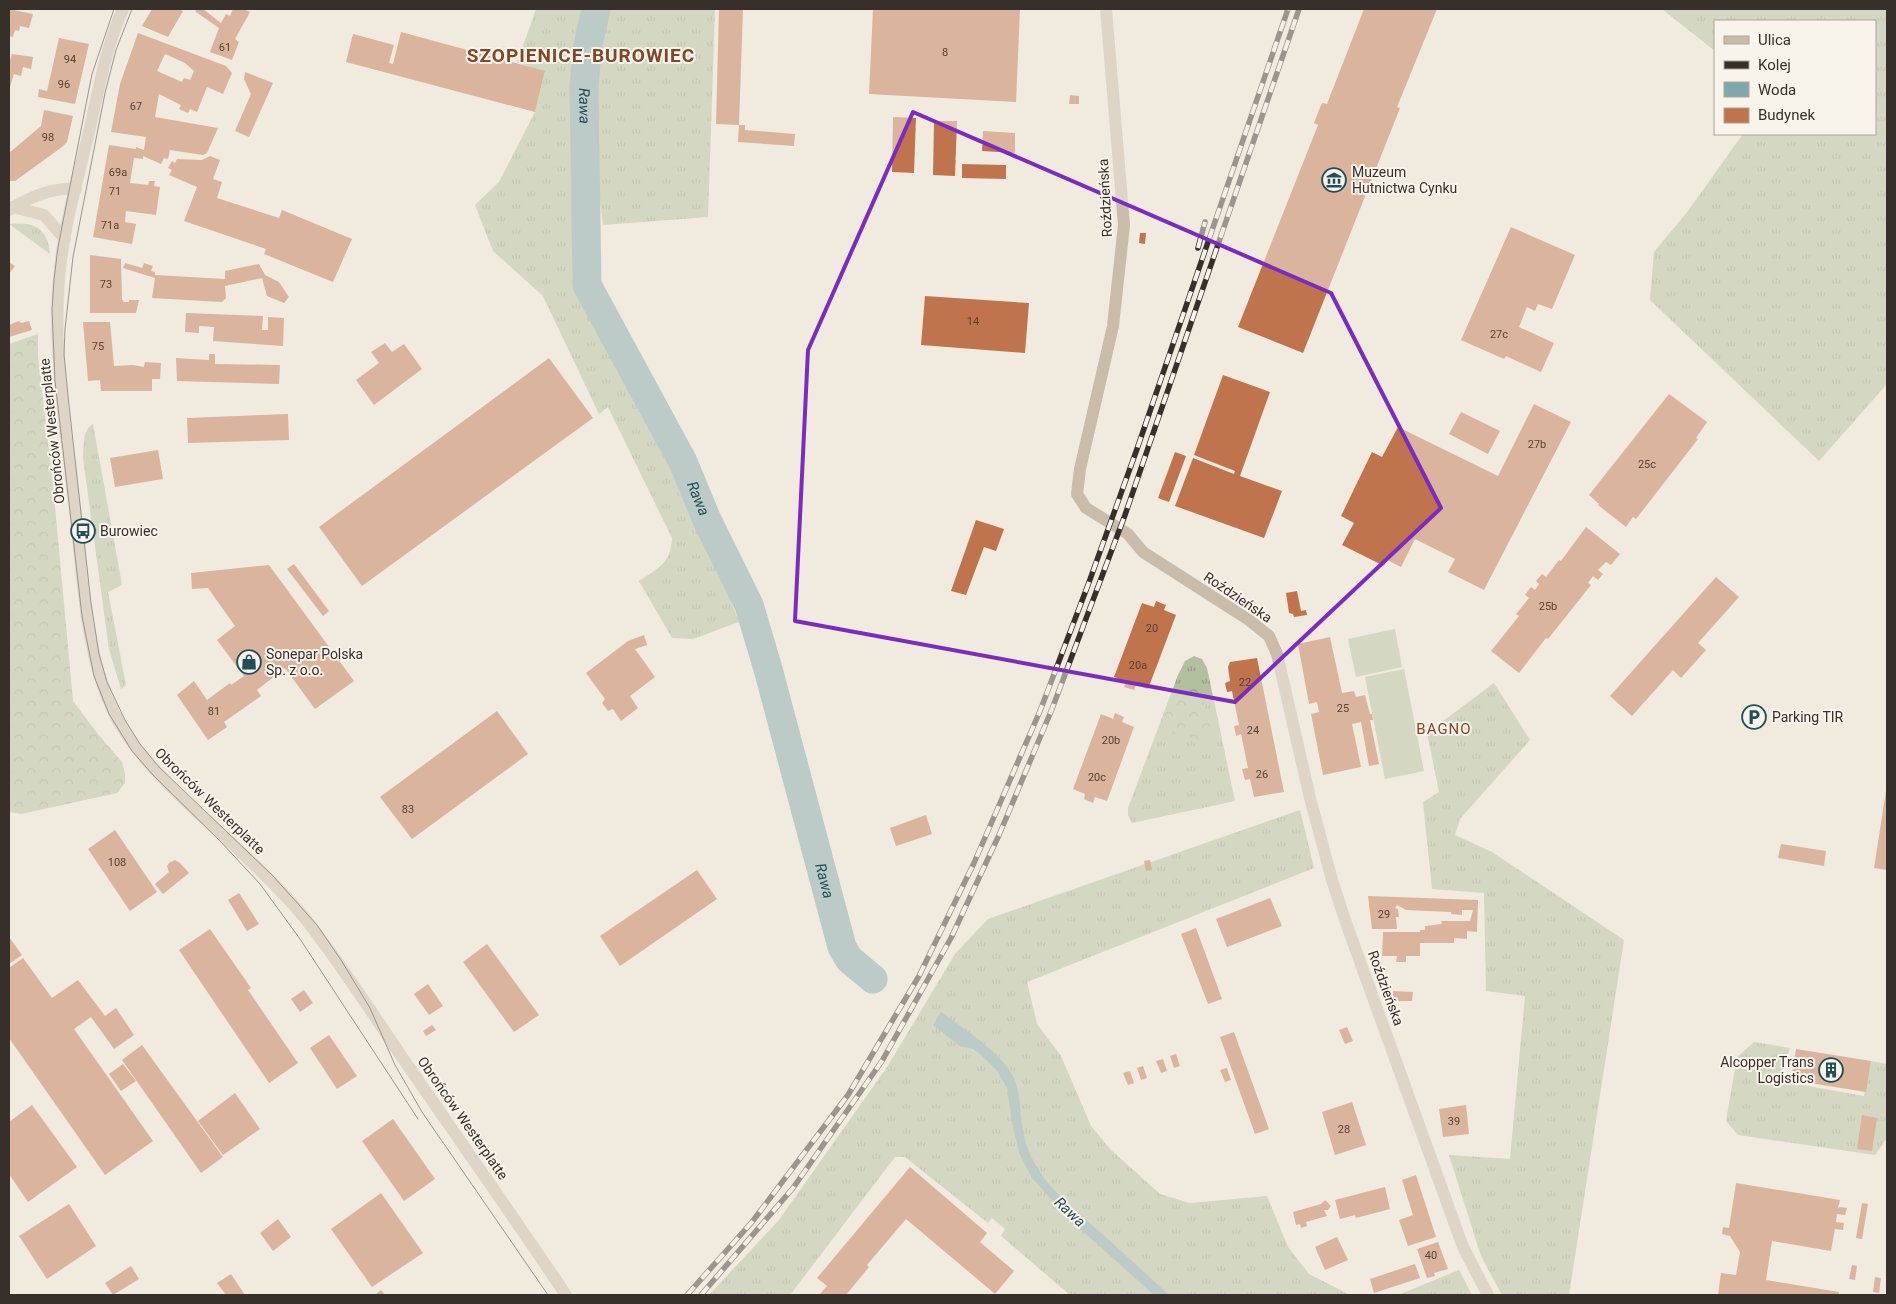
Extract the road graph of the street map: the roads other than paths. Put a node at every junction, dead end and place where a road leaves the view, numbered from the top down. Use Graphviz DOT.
graph roads {
  1 [pos="124,9"];
  2 [pos="1106,9"];
  3 [pos="76,189"];
  4 [pos="11,209"];
  5 [pos="65,240"];
  6 [pos="566,1295"];
  7 [pos="1488,1295"];
  1 -- 3 [label="street, Obrońców Westerplatte"];
  2 -- 7 [label="street, Roździeńska"];
  3 -- 4 [label="street"];
  3 -- 5 [label="street, Obrońców Westerplatte"];
  4 -- 5 [label="street"];
  5 -- 6 [label="street, Obrońców Westerplatte"];
}
